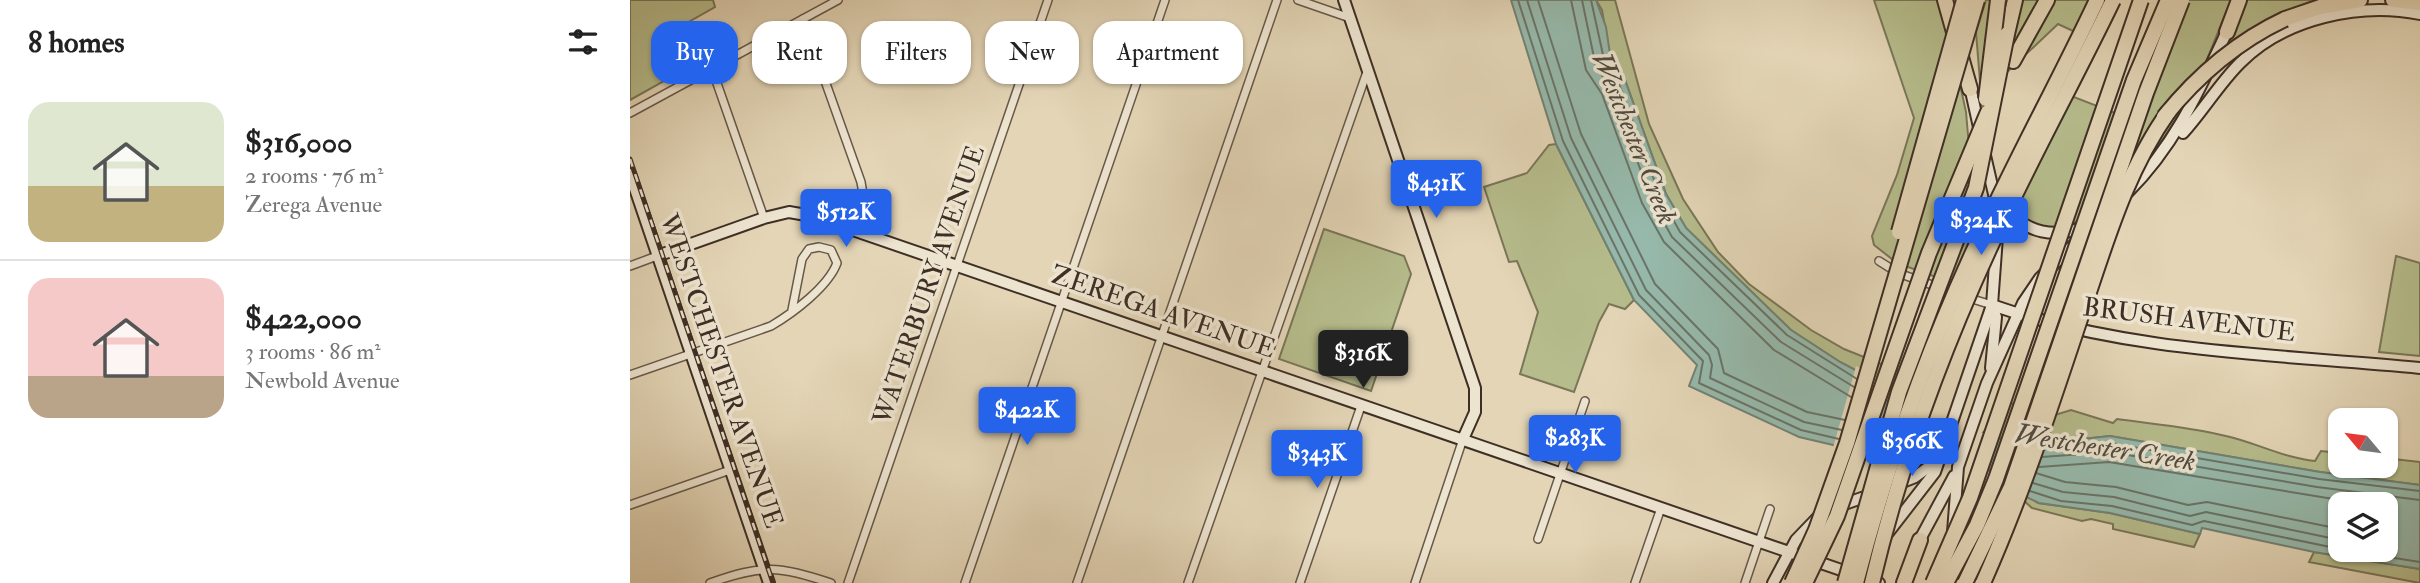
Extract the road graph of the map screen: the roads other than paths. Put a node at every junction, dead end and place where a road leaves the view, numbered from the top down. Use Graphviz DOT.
graph roads {
  1 [pos="838,0"];
  2 [pos="1048,0"];
  3 [pos="1165,0"];
  4 [pos="1277,0"];
  5 [pos="1298,0"];
  6 [pos="1344,0"];
  7 [pos="1945,0"];
  8 [pos="1958,0"];
  9 [pos="1964,0"];
  10 [pos="1970,0"];
  11 [pos="1977,0"];
  12 [pos="1998,0"];
  13 [pos="2015,0"];
  14 [pos="2047,0"];
  15 [pos="2097,0"];
  16 [pos="2113,0"];
  17 [pos="2141,0"];
  18 [pos="2168,0"];
  19 [pos="2182,0"];
  20 [pos="2240,0"];
  21 [pos="2360,0"];
  22 [pos="2393,0"];
  23 [pos="2420,3"];
  24 [pos="2420,14"];
  25 [pos="1350,18"];
  26 [pos="803,19"];
  27 [pos="2227,32"];
  28 [pos="738,55"];
  29 [pos="1368,68"];
  30 [pos="684,84"];
  31 [pos="717,84"];
  32 [pos="1970,89"];
  33 [pos="2169,111"];
  34 [pos="630,113"];
  35 [pos="2156,163"];
  36 [pos="630,174"];
  37 [pos="1992,178"];
  38 [pos="2107,212"];
  39 [pos="764,218"];
  40 [pos="860,232"];
  41 [pos="1957,242"];
  42 [pos="2095,244"];
  43 [pos="657,256"];
  44 [pos="1879,261"];
  45 [pos="630,266"];
  46 [pos="957,266"];
  47 [pos="1062,302"];
  48 [pos="1992,305"];
  49 [pos="792,310"];
  50 [pos="2018,314"];
  51 [pos="1162,336"];
  52 [pos="690,355"];
  53 [pos="2420,368"];
  54 [pos="1262,370"];
  55 [pos="1991,374"];
  56 [pos="630,375"];
  57 [pos="1585,401"];
  58 [pos="1361,405"];
  59 [pos="1463,439"];
  60 [pos="1940,458"];
  61 [pos="1958,467"];
  62 [pos="730,470"];
  63 [pos="1561,472"];
  64 [pos="1827,500"];
  65 [pos="630,505"];
  66 [pos="1661,508"];
  67 [pos="1770,509"];
  68 [pos="1883,538"];
  69 [pos="1538,539"];
  70 [pos="1920,540"];
  71 [pos="1759,541"];
  72 [pos="1789,552"];
  73 [pos="763,569"];
  74 [pos="710,583"];
  75 [pos="769,583"];
  76 [pos="831,583"];
  77 [pos="848,583"];
  78 [pos="965,583"];
  79 [pos="1077,583"];
  80 [pos="1188,583"];
  81 [pos="1300,583"];
  82 [pos="1415,583"];
  83 [pos="1635,583"];
  84 [pos="1745,583"];
  85 [pos="1773,583"];
  86 [pos="1792,583"];
  87 [pos="1805,583"];
  88 [pos="1845,583"];
  89 [pos="1856,583"];
  90 [pos="1872,583"];
  91 [pos="1879,583"];
  92 [pos="1897,583"];
  93 [pos="1904,583"];
  94 [pos="1933,583"];
  95 [pos="1946,583"];
  96 [pos="1955,583"];
  97 [pos="1965,583"];
  98 [pos="1983,583"];
  1 -- 26 [label="street"];
  2 -- 46 [label="street, WATERBURY AVENUE"];
  3 -- 47 [label="street"];
  4 -- 51 [label="street"];
  5 -- 25 [label="street"];
  6 -- 25 [label="main road"];
  7 -- 32 [label="highway"];
  8 -- 32 [label="main road"];
  9 -- 64 [label="highway, bridge"];
  10 -- 32 [label="highway"];
  11 -- 64 [label="highway, bridge"];
  12 -- 41 [label="highway, bridge"];
  13 -- 41 [label="highway, bridge"];
  14 -- 87 [label="highway, bridge"];
  15 -- 89 [label="highway, bridge"];
  16 -- 90 [label="highway, bridge"];
  17 -- 94 [label="highway, bridge"];
  18 -- 95 [label="highway, bridge"];
  19 -- 42 [label="highway, bridge"];
  20 -- 27 [label="highway"];
  21 -- 33 [label="highway, bridge"];
  22 -- 23 [label="highway"];
  24 -- 35 [label="main road"];
  25 -- 29 [label="main road"];
  26 -- 28 [label="street"];
  26 -- 40 [label="street"];
  27 -- 35 [label="main road"];
  29 -- 54 [label="street"];
  29 -- 59 [label="main road"];
  30 -- 34 [label="street"];
  31 -- 39 [label="street"];
  32 -- 37 [label="main road"];
  33 -- 42 [label="highway, bridge"];
  33 -- 98 [label="highway, bridge"];
  35 -- 38 [label="main road"];
  36 -- 43 [label="main road, WESTCHESTER AVENUE"];
  37 -- 38 [label="main road"];
  37 -- 48 [label="main road"];
  38 -- 50 [label="main road"];
  39 -- 40 [label="main road, ZEREGA AVENUE"];
  39 -- 43 [label="main road, ZEREGA AVENUE"];
  40 -- 46 [label="main road, ZEREGA AVENUE"];
  41 -- 88 [label="highway, bridge"];
  42 -- 97 [label="highway, bridge"];
  43 -- 45 [label="street, ZEREGA AVENUE"];
  43 -- 52 [label="main road, WESTCHESTER AVENUE"];
  44 -- 48 [label="street, BRUSH AVENUE"];
  46 -- 47 [label="main road, ZEREGA AVENUE"];
  46 -- 77 [label="street, WATERBURY AVENUE"];
  47 -- 51 [label="main road, ZEREGA AVENUE"];
  47 -- 78 [label="street"];
  48 -- 50 [label="main road, BRUSH AVENUE"];
  48 -- 55 [label="main road"];
  48 -- 60 [label="main road"];
  49 -- 49 [label="street"];
  49 -- 52 [label="street"];
  50 -- 53 [label="main road, BRUSH AVENUE"];
  50 -- 55 [label="main road"];
  51 -- 54 [label="main road, ZEREGA AVENUE"];
  51 -- 79 [label="street"];
  52 -- 56 [label="street"];
  52 -- 62 [label="main road, WESTCHESTER AVENUE"];
  54 -- 58 [label="main road, ZEREGA AVENUE"];
  54 -- 80 [label="street"];
  55 -- 61 [label="main road"];
  57 -- 63 [label="street"];
  58 -- 59 [label="main road, ZEREGA AVENUE"];
  58 -- 81 [label="street"];
  59 -- 63 [label="main road, ZEREGA AVENUE"];
  59 -- 82 [label="street"];
  60 -- 68 [label="main road"];
  60 -- 72 [label="main road"];
  61 -- 70 [label="main road"];
  61 -- 96 [label="main road"];
  62 -- 65 [label="street"];
  62 -- 73 [label="main road, WESTCHESTER AVENUE"];
  63 -- 66 [label="main road, ZEREGA AVENUE"];
  63 -- 69 [label="street"];
  64 -- 86 [label="highway, bridge"];
  66 -- 71 [label="main road, ZEREGA AVENUE"];
  66 -- 83 [label="street"];
  67 -- 71 [label="street"];
  70 -- 92 [label="main road"];
  70 -- 93 [label="highway"];
  71 -- 72 [label="main road, ZEREGA AVENUE"];
  71 -- 84 [label="street"];
  72 -- 85 [label="main road"];
  72 -- 91 [label="main road, ZEREGA AVENUE"];
  73 -- 74 [label="street"];
  73 -- 75 [label="main road, WESTCHESTER AVENUE"];
  73 -- 76 [label="street"];
}
